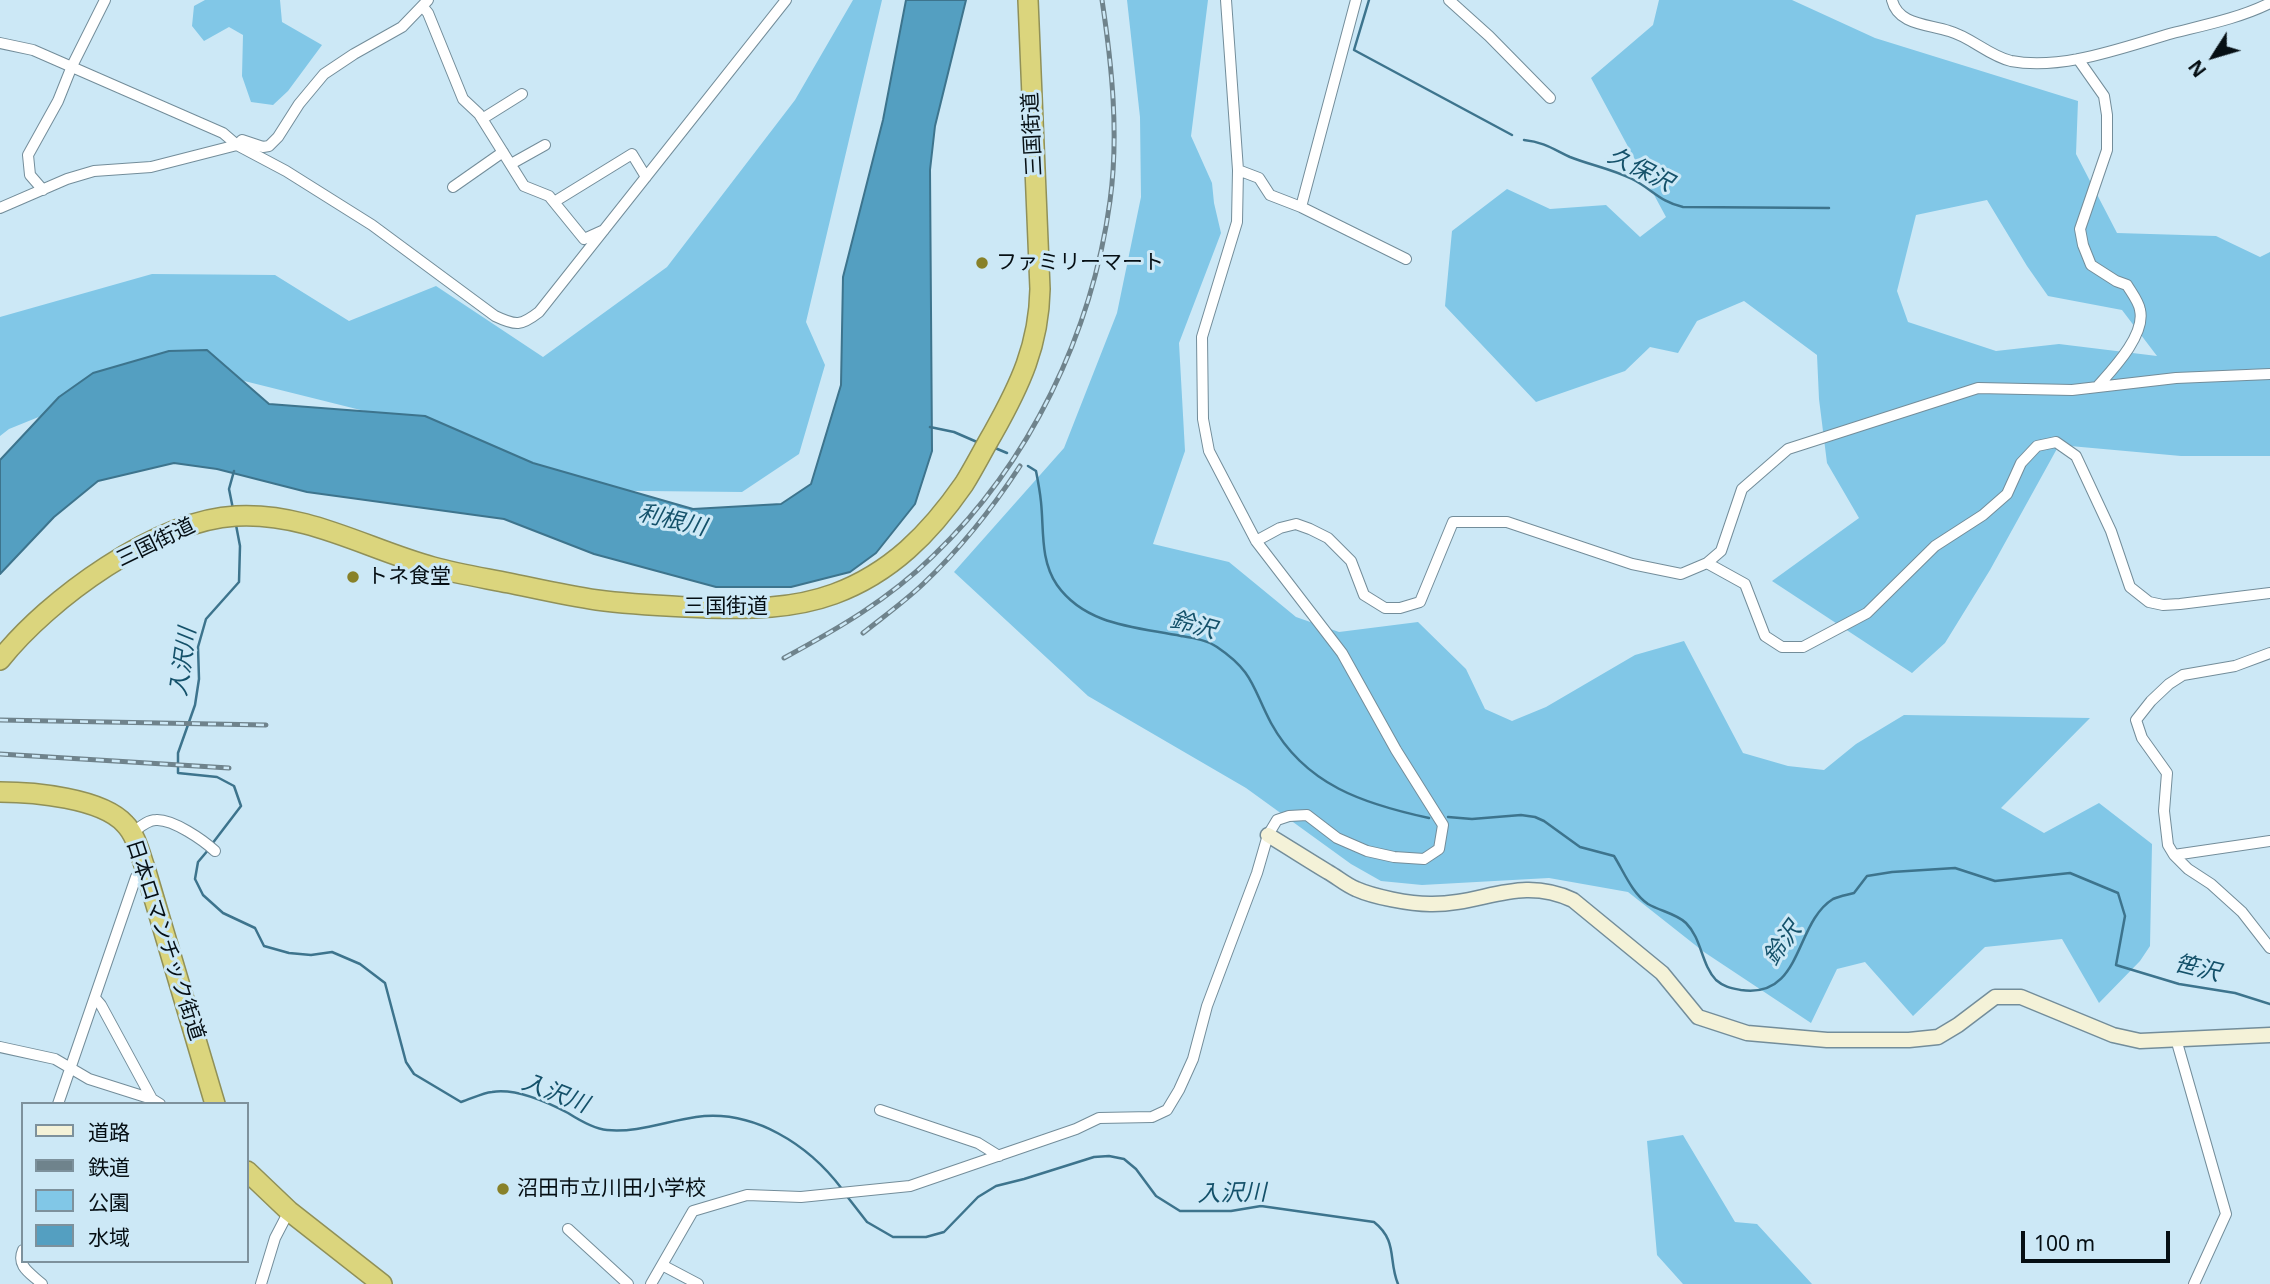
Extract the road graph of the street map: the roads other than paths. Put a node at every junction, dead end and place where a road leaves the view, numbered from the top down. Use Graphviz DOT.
graph roads {
  1 [pos="106,0"];
  2 [pos="786,0"];
  3 [pos="1028,0"];
  4 [pos="1226,0"];
  5 [pos="1356,0"];
  6 [pos="1449,0"];
  7 [pos="1892,0"];
  8 [pos="2270,3"];
  9 [pos="425,4"];
  10 [pos="0,43"];
  11 [pos="2078,59"];
  12 [pos="72,66"];
  13 [pos="522,94"];
  14 [pos="1550,98"];
  15 [pos="482,119"];
  16 [pos="237,145"];
  17 [pos="545,145"];
  18 [pos="503,152"];
  19 [pos="511,164"];
  20 [pos="1238,170"];
  21 [pos="646,177"];
  22 [pos="453,187"];
  23 [pos="43,190"];
  24 [pos="554,202"];
  25 [pos="1301,207"];
  26 [pos="0,208"];
  27 [pos="604,230"];
  28 [pos="1406,259"];
  29 [pos="2270,374"];
  30 [pos="2097,387"];
  31 [pos="1256,541"];
  32 [pos="1707,564"];
  33 [pos="2270,593"];
  34 [pos="2270,653"];
  35 [pos="0,660"];
  36 [pos="0,792"];
  37 [pos="132,833"];
  38 [pos="1268,835"];
  39 [pos="2270,841"];
  40 [pos="215,851"];
  41 [pos="2174,855"];
  42 [pos="145,868"];
  43 [pos="2270,948"];
  44 [pos="95,998"];
  45 [pos="2270,1035"];
  46 [pos="2176,1039"];
  47 [pos="0,1046"];
  48 [pos="70,1067"];
  49 [pos="156,1101"];
  50 [pos="59,1102"];
  51 [pos="214,1102"];
  52 [pos="880,1110"];
  53 [pos="999,1156"];
  54 [pos="248,1172"];
  55 [pos="289,1211"];
  56 [pos="568,1229"];
  57 [pos="21,1254"];
  58 [pos="662,1265"];
  59 [pos="42,1284"];
  60 [pos="261,1284"];
  61 [pos="382,1284"];
  62 [pos="628,1284"];
  63 [pos="651,1284"];
  64 [pos="698,1284"];
  65 [pos="2194,1284"];
  1 -- 12 [label="street"];
  2 -- 21 [label="street"];
  3 -- 35 [label="highway, 三国街道"];
  4 -- 20 [label="street"];
  5 -- 25 [label="street"];
  6 -- 14 [label="street"];
  7 -- 11 [label="street"];
  8 -- 11 [label="street"];
  9 -- 15 [label="street"];
  9 -- 16 [label="street"];
  10 -- 12 [label="street"];
  11 -- 30 [label="street"];
  12 -- 16 [label="street"];
  12 -- 23 [label="street"];
  13 -- 15 [label="street"];
  15 -- 18 [label="street"];
  16 -- 23 [label="street"];
  16 -- 27 [label="street"];
  17 -- 19 [label="street"];
  18 -- 19 [label="street"];
  18 -- 22 [label="street"];
  19 -- 24 [label="street"];
  20 -- 25 [label="street"];
  20 -- 31 [label="street"];
  21 -- 24 [label="street"];
  21 -- 27 [label="street"];
  23 -- 26 [label="street"];
  24 -- 27 [label="street"];
  25 -- 28 [label="street"];
  29 -- 30 [label="street"];
  30 -- 32 [label="street"];
  31 -- 32 [label="street"];
  31 -- 38 [label="street"];
  32 -- 33 [label="street"];
  34 -- 41 [label="street"];
  36 -- 37 [label="highway, 日本ロマンチック街道"];
  37 -- 40 [label="street"];
  37 -- 42 [label="highway, 日本ロマンチック街道"];
  38 -- 46 [label="street"];
  38 -- 53 [label="street"];
  39 -- 41 [label="street"];
  41 -- 43 [label="street"];
  42 -- 44 [label="street"];
  42 -- 51 [label="highway, 日本ロマンチック街道"];
  44 -- 48 [label="street"];
  44 -- 49 [label="street"];
  45 -- 46 [label="street"];
  46 -- 65 [label="street"];
  47 -- 48 [label="street"];
  48 -- 49 [label="street"];
  48 -- 50 [label="street"];
  52 -- 53 [label="street"];
  53 -- 58 [label="street"];
  54 -- 55 [label="highway"];
  55 -- 60 [label="street"];
  55 -- 61 [label="highway"];
  56 -- 62 [label="street"];
  57 -- 59 [label="street"];
  58 -- 63 [label="street"];
  58 -- 64 [label="street"];
}
